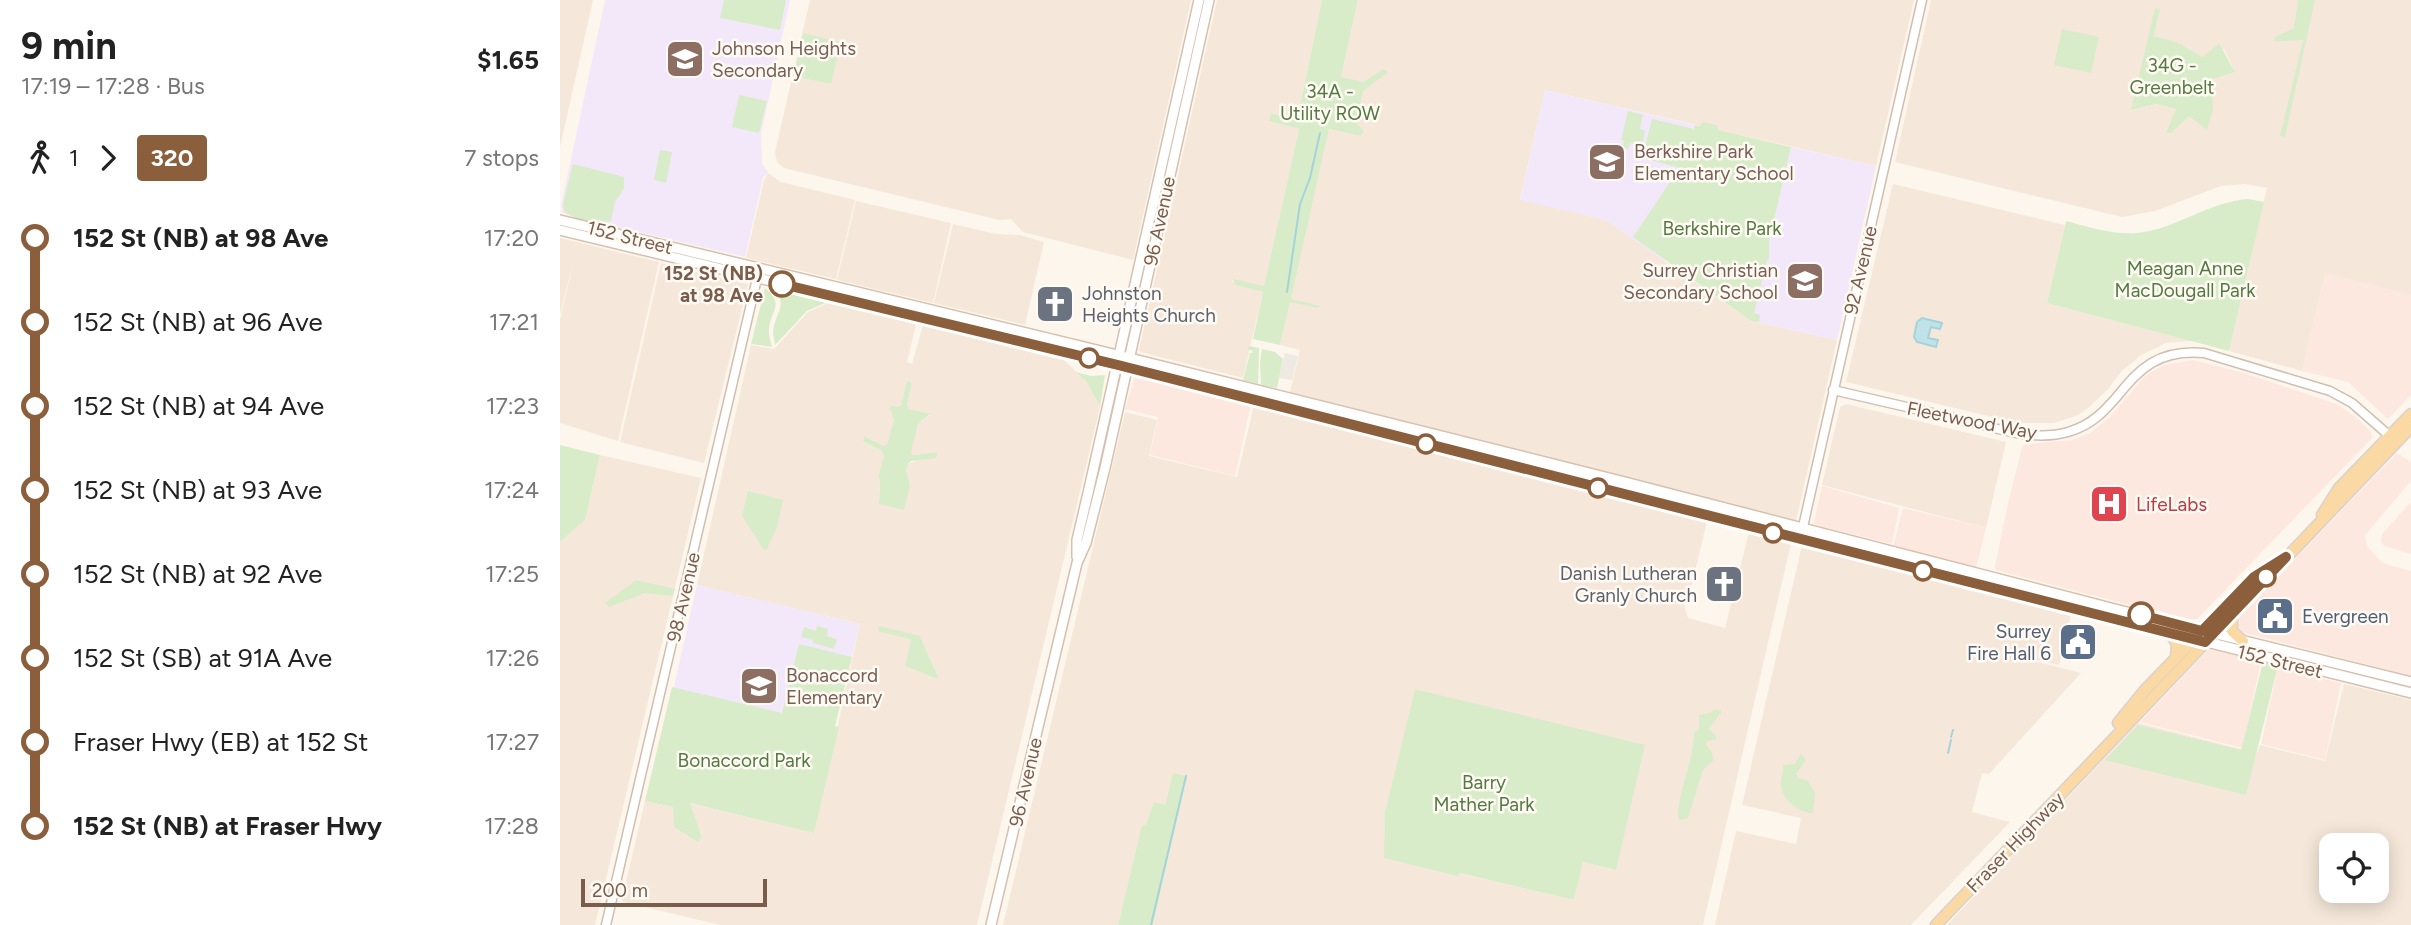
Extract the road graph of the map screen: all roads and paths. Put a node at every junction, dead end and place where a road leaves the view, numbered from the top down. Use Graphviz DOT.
graph roads {
  1 [pos="1199,0"];
  2 [pos="1209,0"];
  3 [pos="1922,0"];
  4 [pos="1161,165"];
  5 [pos="1168,178"];
  6 [pos="560,220"];
  7 [pos="560,230"];
  8 [pos="758,273"];
  9 [pos="1124,361"];
  10 [pos="1249,388"];
  11 [pos="1833,390"];
  12 [pos="1240,396"];
  13 [pos="2411,414"];
  14 [pos="2411,427"];
  15 [pos="2393,439"];
  16 [pos="1802,528"];
  17 [pos="1800,540"];
  18 [pos="2286,557"];
  19 [pos="2081,606"];
  20 [pos="2232,614"];
  21 [pos="2207,632"];
  22 [pos="2170,633"];
  23 [pos="2199,641"];
  24 [pos="2243,641"];
  25 [pos="2176,658"];
  26 [pos="2411,682"];
  27 [pos="2411,692"];
  28 [pos="2094,758"];
  29 [pos="992,924"];
  30 [pos="606,925"];
  31 [pos="1936,925"];
  1 -- 4 [label="main road, 96 Avenue"];
  2 -- 5 [label="main road, 96 Avenue"];
  3 -- 11 [label="street, 92 Avenue"];
  4 -- 5 [label="main road"];
  4 -- 9 [label="main road, 96 Avenue"];
  5 -- 9 [label="main road, 96 Avenue"];
  6 -- 8 [label="main road, 152 Street"];
  7 -- 8 [label="main road, 152 Street"];
  8 -- 9 [label="main road, 152 Street"];
  8 -- 30 [label="street, 98 Avenue"];
  9 -- 10 [label="main road, 152 Street"];
  9 -- 12 [label="main road, 152 Street"];
  9 -- 29 [label="main road, 96 Avenue"];
  10 -- 12 [label="main road"];
  10 -- 16 [label="main road, 152 Street"];
  11 -- 15 [label="street, Fleetwood Way"];
  11 -- 16 [label="street, 92 Avenue"];
  12 -- 17 [label="main road, 152 Street"];
  13 -- 15 [label="main road, Fraser Highway"];
  14 -- 15 [label="main road, Fraser Highway"];
  15 -- 18 [label="main road, Fraser Highway"];
  16 -- 17 [label="street, 92 Avenue"];
  16 -- 19 [label="main road, 152 Street"];
  17 -- 19 [label="main road, 152 Street"];
  18 -- 20 [label="main road, Fraser Highway"];
  18 -- 21 [label="main road, Fraser Highway"];
  19 -- 21 [label="main road, 152 Street"];
  19 -- 22 [label="main road, 152 Street"];
  20 -- 21 [label="main road, Fraser Highway"];
  20 -- 24 [label="main road"];
  21 -- 23 [label="main road, Fraser Highway"];
  21 -- 24 [label="main road, 152 Street"];
  22 -- 23 [label="main road, 152 Street"];
  22 -- 25 [label="main road"];
  23 -- 25 [label="main road, Fraser Highway"];
  23 -- 27 [label="main road, 152 Street"];
  23 -- 28 [label="main road, Fraser Highway"];
  24 -- 26 [label="main road, 152 Street"];
  25 -- 28 [label="main road, Fraser Highway"];
  28 -- 31 [label="main road, Fraser Highway"];
}
